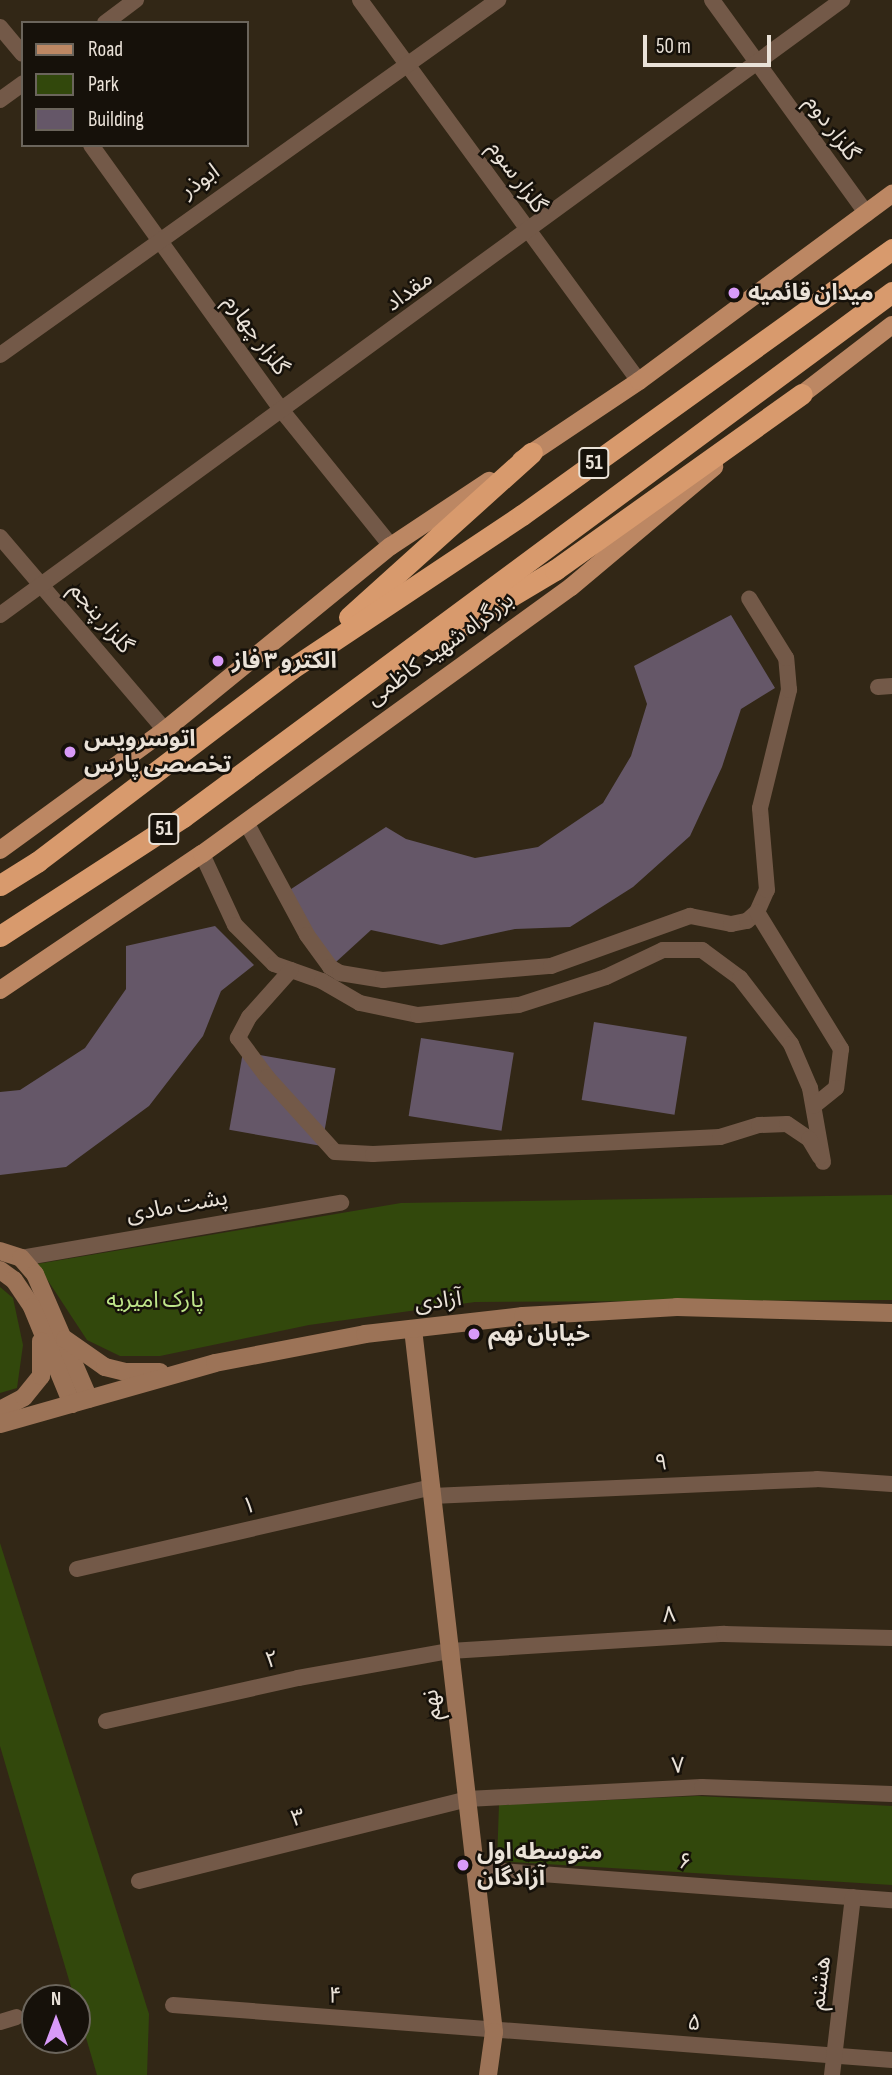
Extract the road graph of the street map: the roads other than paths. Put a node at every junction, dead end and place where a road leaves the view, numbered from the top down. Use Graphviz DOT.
graph roads {
  1 [pos="136,0"];
  2 [pos="360,0"];
  3 [pos="498,0"];
  4 [pos="712,0"];
  5 [pos="842,0"];
  6 [pos="108,21"];
  7 [pos="0,26"];
  8 [pos="21,52"];
  9 [pos="757,63"];
  10 [pos="406,64"];
  11 [pos="21,84"];
  12 [pos="0,100"];
  13 [pos="92,147"];
  14 [pos="892,194"];
  15 [pos="867,214"];
  16 [pos="528,231"];
  17 [pos="158,239"];
  18 [pos="892,249"];
  19 [pos="892,292"];
  20 [pos="892,325"];
  21 [pos="0,355"];
  22 [pos="639,381"];
  23 [pos="802,394"];
  24 [pos="283,412"];
  25 [pos="532,453"];
  26 [pos="0,537"];
  27 [pos="391,546"];
  28 [pos="40,583"];
  29 [pos="748,598"];
  30 [pos="0,615"];
  31 [pos="291,669"];
  32 [pos="320,711"];
  33 [pos="166,730"];
  34 [pos="246,822"];
  35 [pos="0,850"];
  36 [pos="202,854"];
  37 [pos="0,885"];
  38 [pos="757,912"];
  39 [pos="0,936"];
  40 [pos="291,970"];
  41 [pos="0,990"];
  42 [pos="814,1106"];
  43 [pos="341,1203"];
  44 [pos="0,1251"];
  45 [pos="21,1258"];
  46 [pos="2,1271"];
  47 [pos="32,1307"];
  48 [pos="892,1313"];
  49 [pos="413,1329"];
  50 [pos="62,1336"];
  51 [pos="215,1363"];
  52 [pos="81,1401"];
  53 [pos="0,1410"];
  54 [pos="0,1424"];
  55 [pos="892,1484"];
  56 [pos="432,1492"];
  57 [pos="77,1569"];
  58 [pos="892,1638"];
  59 [pos="450,1651"];
  60 [pos="106,1720"];
  61 [pos="892,1794"];
  62 [pos="467,1799"];
  63 [pos="475,1869"];
  64 [pos="139,1881"];
  65 [pos="853,1897"];
  66 [pos="892,1900"];
  67 [pos="173,2005"];
  68 [pos="494,2032"];
  69 [pos="835,2056"];
  70 [pos="892,2060"];
  71 [pos="488,2075"];
  72 [pos="832,2075"];
  1 -- 6 [label="street"];
  2 -- 10 [label="street, گلزار سوم"];
  3 -- 10 [label="street, ابوذر"];
  4 -- 9 [label="street, گلزار دوم"];
  5 -- 9 [label="street, مقداد"];
  7 -- 8 [label="street"];
  9 -- 15 [label="street, گلزار دوم"];
  9 -- 16 [label="street, مقداد"];
  10 -- 16 [label="street, گلزار سوم"];
  10 -- 17 [label="street, ابوذر"];
  11 -- 12 [label="street"];
  13 -- 17 [label="street, گلزار چهارم"];
  14 -- 15 [label="main road"];
  15 -- 22 [label="main road"];
  16 -- 22 [label="street, گلزار سوم"];
  16 -- 24 [label="street, مقداد"];
  17 -- 21 [label="street, ابوذر"];
  17 -- 24 [label="street, گلزار چهارم"];
  18 -- 31 [label="highway, 51"];
  19 -- 32 [label="highway, بزرگراه شهید کاظمی / 51"];
  20 -- 23 [label="main road, بزرگراه شهید کاظمی"];
  22 -- 25 [label="main road"];
  23 -- 32 [label="highway"];
  23 -- 34 [label="main road, بزرگراه شهید کاظمی"];
  24 -- 27 [label="street, گلزار چهارم"];
  24 -- 28 [label="street, مقداد"];
  25 -- 27 [label="main road"];
  25 -- 31 [label="highway"];
  26 -- 28 [label="street, گلزار پنجم"];
  27 -- 33 [label="main road"];
  28 -- 30 [label="street, مقداد"];
  28 -- 33 [label="street, گلزار پنجم"];
  29 -- 38 [label="street"];
  31 -- 37 [label="highway, 51"];
  32 -- 39 [label="highway, بزرگراه شهید کاظمی / 51"];
  33 -- 35 [label="main road"];
  34 -- 36 [label="main road, بزرگراه شهید کاظمی"];
  34 -- 38 [label="street"];
  36 -- 40 [label="street"];
  36 -- 41 [label="main road, بزرگراه شهید کاظمی"];
  38 -- 42 [label="street"];
  40 -- 42 [label="street"];
  40 -- 42 [label="street"];
  43 -- 45 [label="street, پشت مادی"];
  44 -- 45 [label="street"];
  45 -- 46 [label="street"];
  45 -- 50 [label="street"];
  46 -- 47 [label="street"];
  47 -- 52 [label="street"];
  47 -- 53 [label="street"];
  48 -- 49 [label="street, آزادی"];
  49 -- 51 [label="street, آزادی"];
  49 -- 56 [label="street, نهم"];
  50 -- 51 [label="street"];
  50 -- 52 [label="street"];
  51 -- 52 [label="street, آزادی"];
  52 -- 54 [label="street, آزادی"];
  55 -- 56 [label="street, ۹"];
  56 -- 57 [label="street, ۱"];
  56 -- 59 [label="street, نهم"];
  58 -- 59 [label="street, ۸"];
  59 -- 60 [label="street, ۲"];
  59 -- 62 [label="street, نهم"];
  61 -- 62 [label="street, ۷"];
  62 -- 63 [label="street, نهم"];
  62 -- 64 [label="street, ۳"];
  63 -- 65 [label="street, ۶"];
  63 -- 68 [label="street, نهم"];
  65 -- 66 [label="street, ۶"];
  65 -- 69 [label="street, هشنم"];
  67 -- 68 [label="street, ۴"];
  68 -- 69 [label="street, ۵"];
  68 -- 71 [label="street, نهم"];
  69 -- 70 [label="street, ۵"];
  69 -- 72 [label="street, هشنم"];
}
